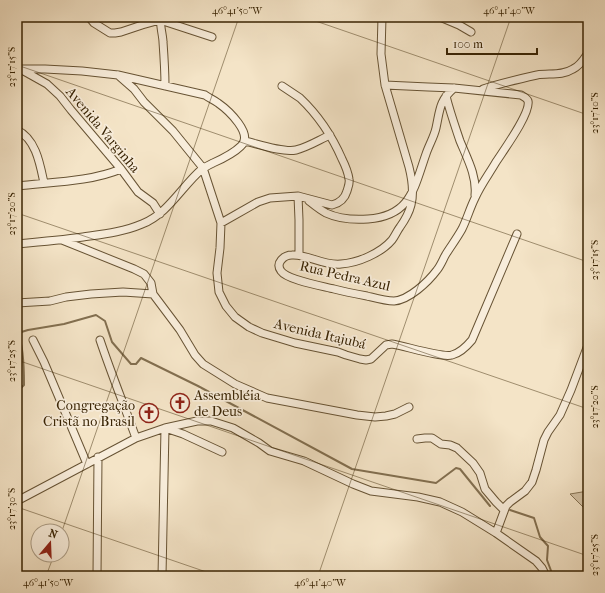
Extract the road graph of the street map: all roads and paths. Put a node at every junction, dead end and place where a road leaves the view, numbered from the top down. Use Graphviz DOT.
graph roads {
  1 [pos="88,17"];
  2 [pos="382,17"];
  3 [pos="440,17"];
  4 [pos="160,19"];
  5 [pos="471,32"];
  6 [pos="212,37"];
  7 [pos="588,53"];
  8 [pos="19,69"];
  9 [pos="118,75"];
  10 [pos="385,85"];
  11 [pos="165,86"];
  12 [pos="282,86"];
  13 [pos="454,88"];
  14 [pos="479,90"];
  15 [pos="446,96"];
  16 [pos="17,130"];
  17 [pos="330,135"];
  18 [pos="244,141"];
  19 [pos="121,168"];
  20 [pos="203,168"];
  21 [pos="44,183"];
  22 [pos="17,186"];
  23 [pos="412,192"];
  24 [pos="300,197"];
  25 [pos="475,197"];
  26 [pos="160,214"];
  27 [pos="221,223"];
  28 [pos="518,234"];
  29 [pos="62,240"];
  30 [pos="17,244"];
  31 [pos="299,255"];
  32 [pos="153,294"];
  33 [pos="18,304"];
  34 [pos="33,340"];
  35 [pos="100,340"];
  36 [pos="588,345"];
  37 [pos="409,408"];
  38 [pos="165,428"];
  39 [pos="136,438"];
  40 [pos="417,439"];
  41 [pos="222,452"];
  42 [pos="98,458"];
  43 [pos="87,464"];
  44 [pos="17,502"];
  45 [pos="504,510"];
  46 [pos="496,533"];
  47 [pos="97,576"];
  48 [pos="162,576"];
  49 [pos="546,576"];
  1 -- 4 [label="street"];
  2 -- 10 [label="street, Rua Pedra Azul"];
  3 -- 5 [label="street"];
  4 -- 6 [label="street"];
  4 -- 11 [label="street"];
  7 -- 14 [label="street"];
  8 -- 9 [label="street"];
  8 -- 19 [label="street, Avenida Varginha"];
  9 -- 11 [label="street"];
  9 -- 20 [label="street"];
  10 -- 13 [label="street"];
  10 -- 23 [label="street, Rua Pedra Azul"];
  11 -- 18 [label="street"];
  12 -- 17 [label="street"];
  13 -- 14 [label="street"];
  13 -- 15 [label="street"];
  14 -- 25 [label="street"];
  15 -- 23 [label="street"];
  15 -- 25 [label="street"];
  16 -- 21 [label="street"];
  17 -- 18 [label="street"];
  17 -- 24 [label="street"];
  18 -- 20 [label="street"];
  19 -- 21 [label="street"];
  19 -- 26 [label="street, Avenida Varginha"];
  20 -- 26 [label="street"];
  20 -- 27 [label="street"];
  21 -- 22 [label="street"];
  23 -- 24 [label="street"];
  23 -- 31 [label="street, Rua Pedra Azul"];
  24 -- 27 [label="street"];
  24 -- 31 [label="street"];
  25 -- 31 [label="street, Rua Pedra Azul"];
  26 -- 29 [label="street"];
  27 -- 28 [label="street, Avenida Itajubá"];
  29 -- 30 [label="street"];
  29 -- 32 [label="street"];
  32 -- 33 [label="street"];
  32 -- 37 [label="street"];
  34 -- 43 [label="street"];
  35 -- 39 [label="street"];
  36 -- 45 [label="street"];
  38 -- 39 [label="street"];
  38 -- 41 [label="street"];
  38 -- 46 [label="street"];
  38 -- 48 [label="street"];
  39 -- 42 [label="street"];
  40 -- 45 [label="street"];
  42 -- 43 [label="street"];
  42 -- 47 [label="street"];
  43 -- 44 [label="street"];
  45 -- 46 [label="street"];
  46 -- 49 [label="street"];
}
